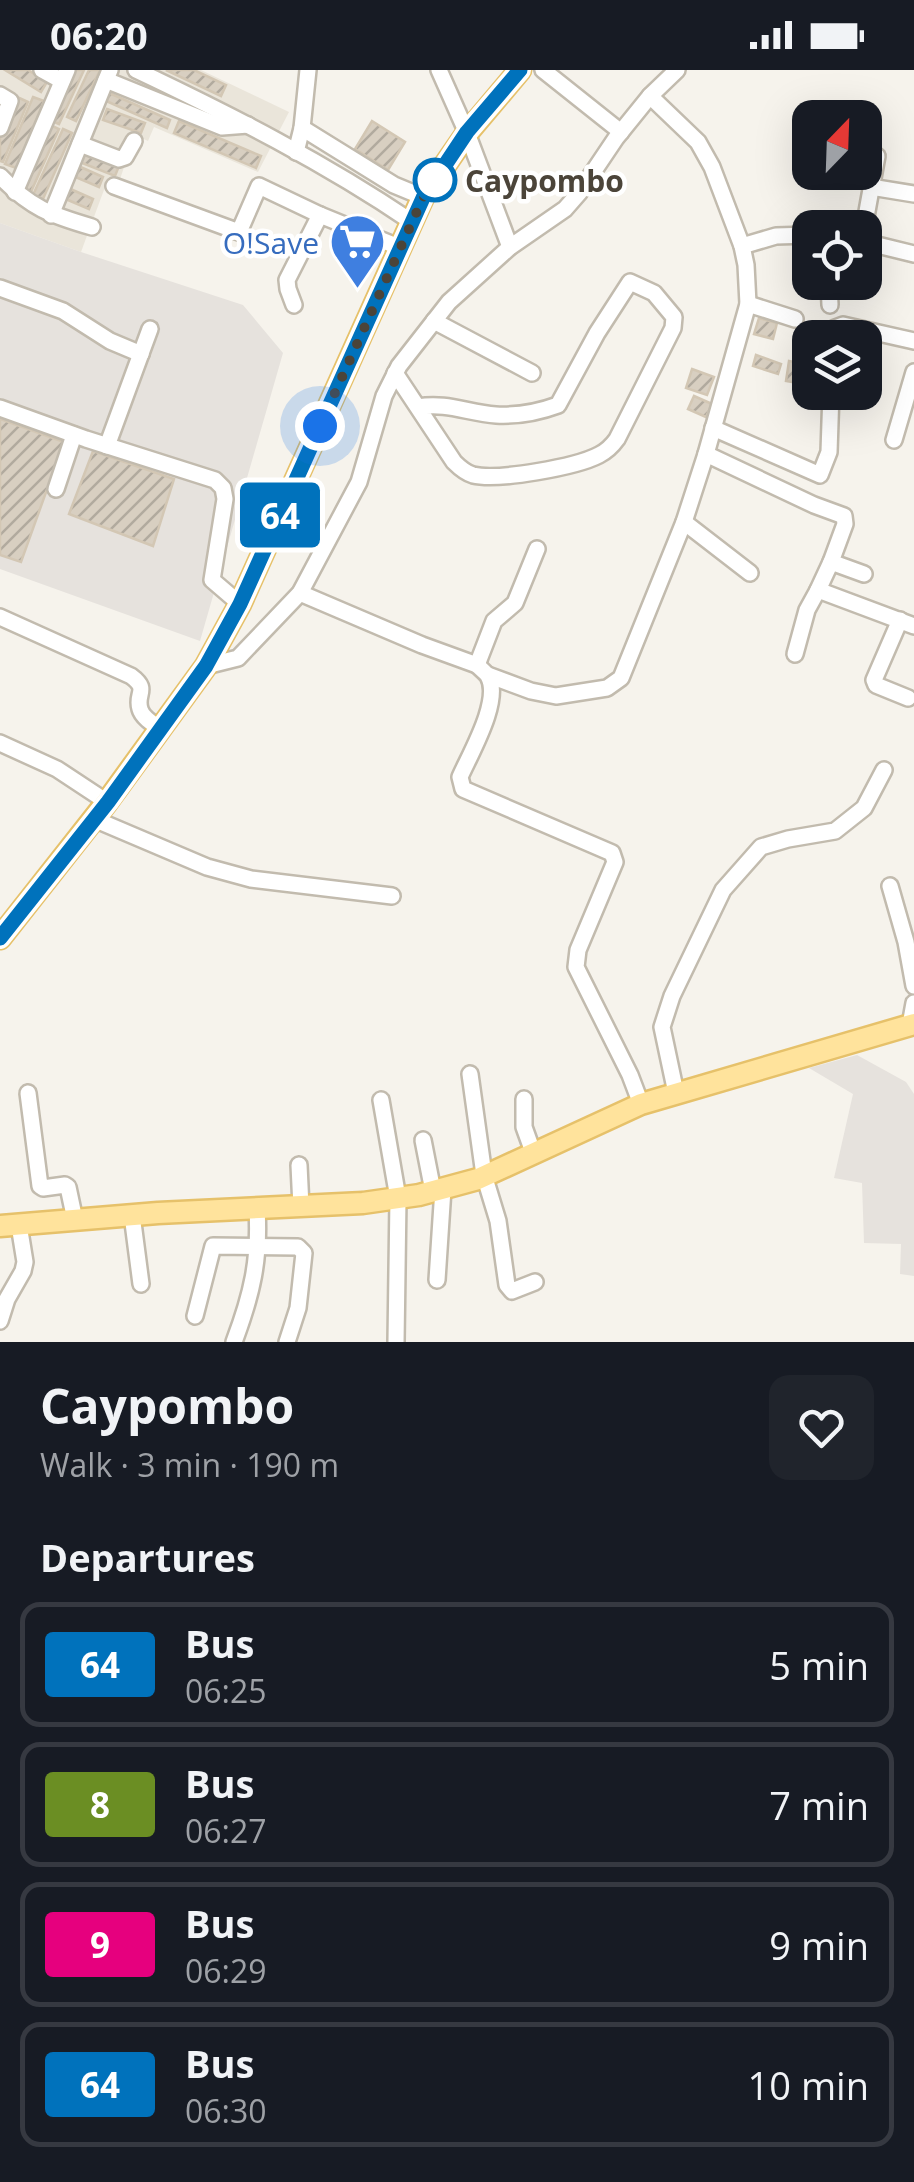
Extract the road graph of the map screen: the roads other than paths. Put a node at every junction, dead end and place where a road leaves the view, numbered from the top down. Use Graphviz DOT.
graph roads {
  1 [pos="42,70"];
  2 [pos="136,70"];
  3 [pos="308,70"];
  4 [pos="438,70"];
  5 [pos="520,70"];
  6 [pos="544,70"];
  7 [pos="677,70"];
  8 [pos="108,75"];
  9 [pos="64,76"];
  10 [pos="0,95"];
  11 [pos="650,96"];
  12 [pos="248,125"];
  13 [pos="0,128"];
  14 [pos="302,128"];
  15 [pos="467,132"];
  16 [pos="621,132"];
  17 [pos="134,141"];
  18 [pos="80,144"];
  19 [pos="296,152"];
  20 [pos="0,176"];
  21 [pos="114,186"];
  22 [pos="882,189"];
  23 [pos="15,192"];
  24 [pos="914,194"];
  25 [pos="423,198"];
  26 [pos="320,214"];
  27 [pos="51,215"];
  28 [pos="412,222"];
  29 [pos="92,228"];
  30 [pos="792,236"];
  31 [pos="742,246"];
  32 [pos="882,246"];
  33 [pos="510,247"];
  34 [pos="401,248"];
  35 [pos="914,254"];
  36 [pos="0,288"];
  37 [pos="830,300"];
  38 [pos="748,304"];
  39 [pos="294,305"];
  40 [pos="830,305"];
  41 [pos="795,319"];
  42 [pos="434,321"];
  43 [pos="150,329"];
  44 [pos="882,334"];
  45 [pos="914,341"];
  46 [pos="141,354"];
  47 [pos="914,372"];
  48 [pos="395,373"];
  49 [pos="532,373"];
  50 [pos="418,407"];
  51 [pos="0,408"];
  52 [pos="831,410"];
  53 [pos="713,428"];
  54 [pos="74,435"];
  55 [pos="894,440"];
  56 [pos="107,446"];
  57 [pos="706,454"];
  58 [pos="56,488"];
  59 [pos="684,522"];
  60 [pos="537,549"];
  61 [pos="830,562"];
  62 [pos="750,573"];
  63 [pos="864,574"];
  64 [pos="818,590"];
  65 [pos="300,593"];
  66 [pos="240,604"];
  67 [pos="0,617"];
  68 [pos="907,623"];
  69 [pos="796,654"];
  70 [pos="206,666"];
  71 [pos="482,670"];
  72 [pos="908,698"];
  73 [pos="160,728"];
  74 [pos="0,743"];
  75 [pos="884,770"];
  76 [pos="108,802"];
  77 [pos="94,819"];
  78 [pos="890,886"];
  79 [pos="392,896"];
  80 [pos="0,938"];
  81 [pos="914,986"];
  82 [pos="914,1003"];
  83 [pos="912,1024"];
  84 [pos="470,1074"];
  85 [pos="28,1093"];
  86 [pos="676,1093"];
  87 [pos="524,1099"];
  88 [pos="380,1100"];
  89 [pos="641,1104"];
  90 [pos="423,1140"];
  91 [pos="533,1152"];
  92 [pos="299,1164"];
  93 [pos="484,1175"];
  94 [pos="438,1190"];
  95 [pos="398,1198"];
  96 [pos="302,1207"];
  97 [pos="257,1209"];
  98 [pos="132,1214"];
  99 [pos="75,1220"];
  100 [pos="10,1225"];
  101 [pos="258,1247"];
  102 [pos="437,1280"];
  103 [pos="535,1282"];
  104 [pos="141,1284"];
  105 [pos="4,1300"];
  106 [pos="195,1316"];
  107 [pos="0,1321"];
  108 [pos="234,1342"];
  109 [pos="287,1342"];
  110 [pos="396,1342"];
  1 -- 9 [label="street"];
  2 -- 12 [label="street"];
  3 -- 14 [label="street"];
  4 -- 15 [label="street"];
  5 -- 15 [label="main road"];
  6 -- 16 [label="street"];
  7 -- 11 [label="street"];
  8 -- 12 [label="street"];
  8 -- 18 [label="street"];
  9 -- 23 [label="street"];
  10 -- 13 [label="street"];
  11 -- 16 [label="street"];
  11 -- 31 [label="street"];
  12 -- 19 [label="street"];
  14 -- 19 [label="street"];
  14 -- 25 [label="street"];
  15 -- 25 [label="main road"];
  15 -- 33 [label="street"];
  16 -- 33 [label="street"];
  17 -- 18 [label="street"];
  18 -- 27 [label="street"];
  19 -- 28 [label="street"];
  20 -- 23 [label="street"];
  21 -- 26 [label="street"];
  22 -- 24 [label="street"];
  23 -- 27 [label="street"];
  25 -- 28 [label="main road"];
  26 -- 34 [label="street"];
  26 -- 39 [label="street"];
  27 -- 29 [label="street"];
  28 -- 34 [label="main road"];
  30 -- 31 [label="street"];
  31 -- 38 [label="street"];
  32 -- 35 [label="street"];
  33 -- 42 [label="street"];
  34 -- 66 [label="main road"];
  36 -- 46 [label="street"];
  37 -- 40 [label="street"];
  38 -- 41 [label="street"];
  38 -- 53 [label="street"];
  42 -- 48 [label="street"];
  42 -- 49 [label="street"];
  43 -- 46 [label="street"];
  44 -- 45 [label="street"];
  46 -- 56 [label="street"];
  47 -- 55 [label="street"];
  48 -- 50 [label="street"];
  48 -- 65 [label="street"];
  50 -- 50 [label="street"];
  51 -- 54 [label="street"];
  52 -- 53 [label="street"];
  53 -- 57 [label="street"];
  54 -- 56 [label="street"];
  54 -- 58 [label="street"];
  56 -- 66 [label="street"];
  57 -- 59 [label="street"];
  57 -- 61 [label="street"];
  59 -- 62 [label="street"];
  59 -- 71 [label="street"];
  60 -- 71 [label="street"];
  61 -- 63 [label="street"];
  61 -- 64 [label="street"];
  64 -- 68 [label="street"];
  64 -- 69 [label="street"];
  65 -- 70 [label="street"];
  65 -- 71 [label="street"];
  66 -- 70 [label="main road"];
  67 -- 73 [label="street"];
  68 -- 72 [label="street"];
  70 -- 73 [label="main road"];
  71 -- 89 [label="street"];
  73 -- 76 [label="main road"];
  74 -- 76 [label="street"];
  75 -- 86 [label="street"];
  76 -- 77 [label="main road"];
  77 -- 79 [label="street"];
  77 -- 80 [label="main road"];
  78 -- 81 [label="street"];
  82 -- 83 [label="street"];
  83 -- 86 [label="main road"];
  84 -- 93 [label="street"];
  85 -- 99 [label="street"];
  86 -- 89 [label="main road"];
  87 -- 91 [label="street"];
  88 -- 95 [label="street"];
  89 -- 91 [label="main road"];
  90 -- 94 [label="street"];
  91 -- 93 [label="main road"];
  92 -- 96 [label="street"];
  93 -- 94 [label="main road"];
  93 -- 103 [label="street"];
  94 -- 95 [label="main road"];
  94 -- 102 [label="street"];
  95 -- 96 [label="main road"];
  95 -- 110 [label="street"];
  96 -- 97 [label="main road"];
  97 -- 98 [label="main road"];
  97 -- 101 [label="street"];
  98 -- 99 [label="main road"];
  98 -- 104 [label="street"];
  99 -- 100 [label="main road"];
  100 -- 105 [label="street"];
  101 -- 106 [label="street"];
  101 -- 108 [label="street"];
  101 -- 109 [label="street"];
  105 -- 107 [label="street"];
}
